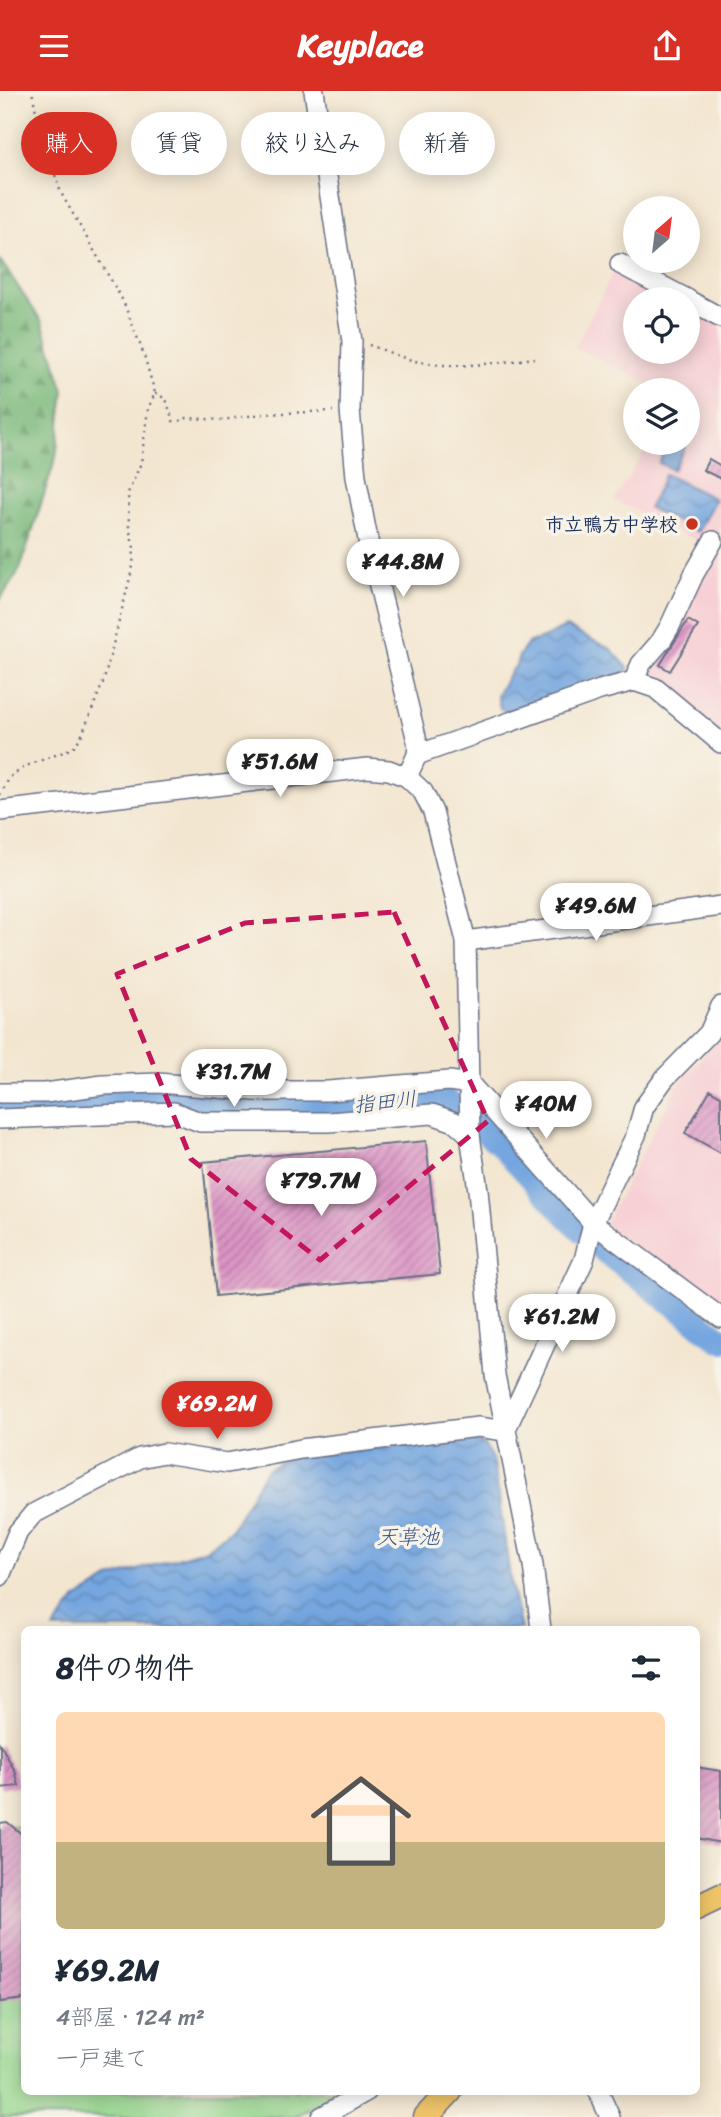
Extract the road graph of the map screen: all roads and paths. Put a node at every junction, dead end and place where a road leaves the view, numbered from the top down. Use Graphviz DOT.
graph roads {
  1 [pos="32,91"];
  2 [pos="314,91"];
  3 [pos="620,264"];
  4 [pos="663,287"];
  5 [pos="700,306"];
  6 [pos="721,317"];
  7 [pos="352,345"];
  8 [pos="535,358"];
  9 [pos="155,393"];
  10 [pos="351,410"];
  11 [pos="713,541"];
  12 [pos="634,681"];
  13 [pos="721,743"];
  14 [pos="417,755"];
  15 [pos="407,777"];
  16 [pos="0,795"];
  17 [pos="0,811"];
  18 [pos="721,906"];
  19 [pos="467,941"];
  20 [pos="721,1006"];
  21 [pos="470,1084"];
  22 [pos="0,1093"];
  23 [pos="0,1119"];
  24 [pos="470,1135"];
  25 [pos="593,1223"];
  26 [pos="721,1318"];
  27 [pos="505,1431"];
  28 [pos="0,1576"];
  29 [pos="541,1626"];
  30 [pos="721,1896"];
  31 [pos="700,1906"];
  32 [pos="360,2095"];
  33 [pos="446,2095"];
  34 [pos="600,2095"];
  35 [pos="321,2117"];
  36 [pos="426,2117"];
  37 [pos="610,2117"];
  1 -- 9 [label="path"];
  2 -- 7 [label="street"];
  3 -- 4 [label="street"];
  5 -- 6 [label="street"];
  7 -- 8 [label="path"];
  7 -- 10 [label="street"];
  9 -- 10 [label="path"];
  9 -- 16 [label="path"];
  10 -- 14 [label="street"];
  11 -- 12 [label="street"];
  12 -- 13 [label="street"];
  12 -- 14 [label="street"];
  14 -- 15 [label="street"];
  15 -- 17 [label="street"];
  15 -- 19 [label="street"];
  18 -- 19 [label="street"];
  19 -- 21 [label="street"];
  20 -- 25 [label="street"];
  21 -- 22 [label="street"];
  21 -- 24 [label="street"];
  21 -- 25 [label="street"];
  23 -- 24 [label="street"];
  24 -- 27 [label="street"];
  25 -- 26 [label="street"];
  25 -- 27 [label="street"];
  27 -- 28 [label="street"];
  27 -- 29 [label="street"];
  30 -- 31 [label="main road"];
  32 -- 35 [label="street"];
  33 -- 36 [label="main road"];
  34 -- 37 [label="street"];
}
